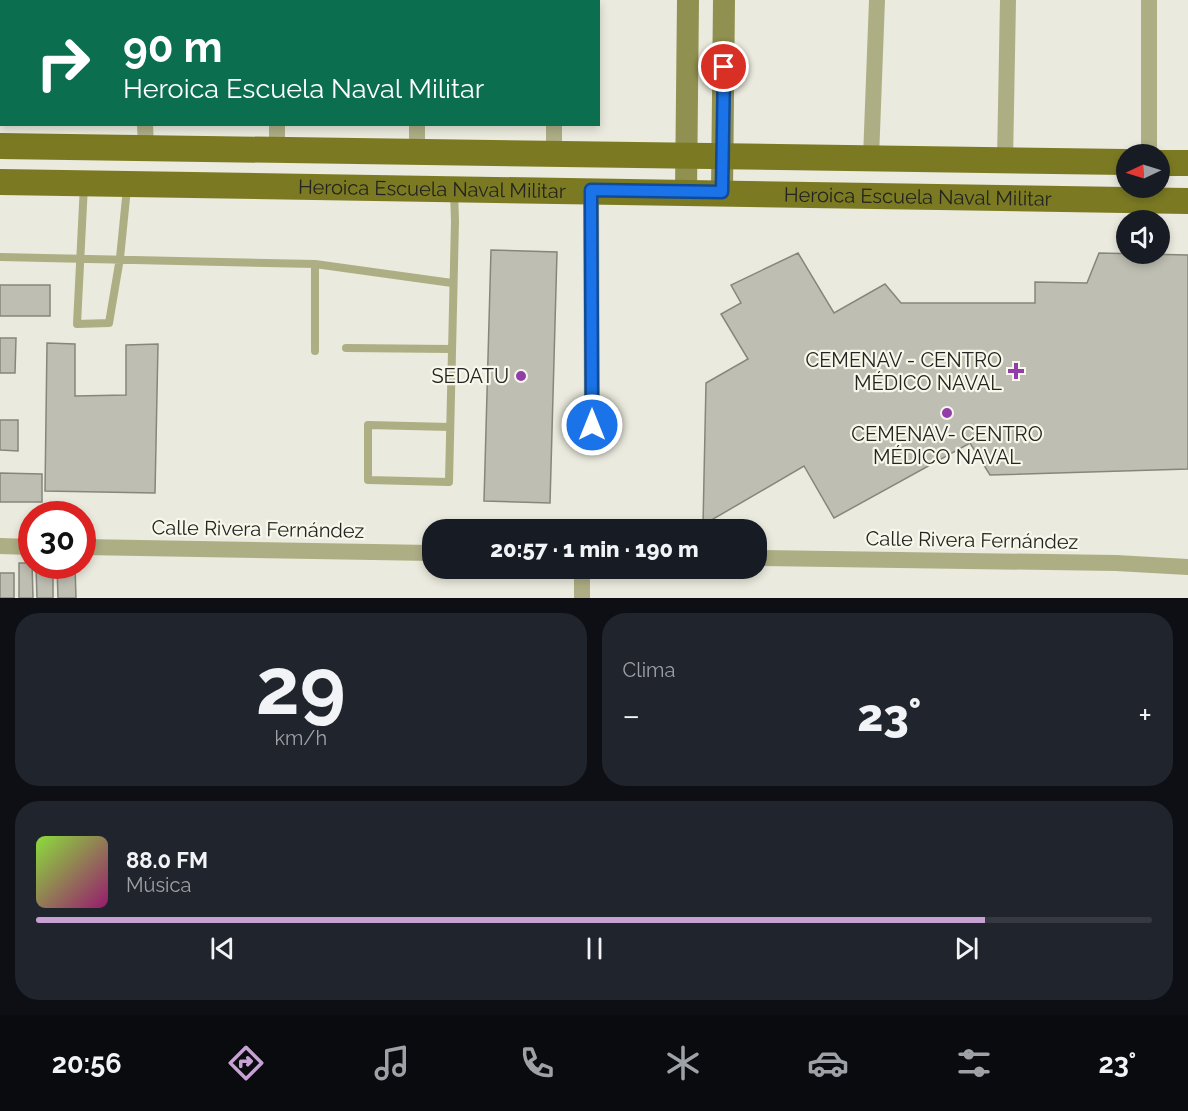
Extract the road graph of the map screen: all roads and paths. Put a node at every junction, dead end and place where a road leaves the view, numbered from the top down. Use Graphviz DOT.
graph roads {
  1 [pos="688,0"];
  2 [pos="724,0"];
  3 [pos="877,0"];
  4 [pos="1008,0"];
  5 [pos="1149,0"];
  6 [pos="277,126"];
  7 [pos="417,126"];
  8 [pos="554,126"];
  9 [pos="146,136"];
  10 [pos="1149,144"];
  11 [pos="0,146"];
  12 [pos="277,150"];
  13 [pos="417,152"];
  14 [pos="554,154"];
  15 [pos="686,156"];
  16 [pos="723,156"];
  17 [pos="871,158"];
  18 [pos="1005,160"];
  19 [pos="1116,162"];
  20 [pos="1170,163"];
  21 [pos="1188,163"];
  22 [pos="0,182"];
  23 [pos="84,183"];
  24 [pos="127,184"];
  25 [pos="454,189"];
  26 [pos="591,190"];
  27 [pos="686,192"];
  28 [pos="722,192"];
  29 [pos="1188,201"];
  30 [pos="0,257"];
  31 [pos="120,258"];
  32 [pos="79,260"];
  33 [pos="315,264"];
  34 [pos="452,283"];
  35 [pos="346,348"];
  36 [pos="452,349"];
  37 [pos="315,351"];
  38 [pos="592,425"];
  39 [pos="450,427"];
  40 [pos="0,546"];
  41 [pos="18,547"];
  42 [pos="96,548"];
  43 [pos="422,553"];
  44 [pos="767,558"];
  45 [pos="1188,567"];
  46 [pos="582,579"];
  47 [pos="582,598"];
  1 -- 15 [label="street"];
  2 -- 16 [label="street"];
  3 -- 17 [label="street"];
  4 -- 18 [label="street"];
  5 -- 10 [label="street"];
  6 -- 12 [label="street"];
  7 -- 13 [label="street"];
  8 -- 14 [label="street"];
  9 -- 11 [label="main road, Heroica Escuela Naval Militar"];
  9 -- 12 [label="main road, Heroica Escuela Naval Militar"];
  12 -- 13 [label="main road, Heroica Escuela Naval Militar"];
  13 -- 14 [label="main road, Heroica Escuela Naval Militar"];
  14 -- 15 [label="main road, Heroica Escuela Naval Militar"];
  15 -- 16 [label="main road, Heroica Escuela Naval Militar"];
  15 -- 27 [label="street"];
  16 -- 17 [label="main road, Heroica Escuela Naval Militar"];
  16 -- 28 [label="street"];
  17 -- 18 [label="main road, Heroica Escuela Naval Militar"];
  18 -- 19 [label="main road, Heroica Escuela Naval Militar"];
  20 -- 21 [label="main road"];
  22 -- 23 [label="main road, Heroica Escuela Naval Militar"];
  23 -- 24 [label="main road, Heroica Escuela Naval Militar"];
  23 -- 32 [label="lane"];
  24 -- 25 [label="main road, Heroica Escuela Naval Militar"];
  24 -- 31 [label="lane"];
  25 -- 26 [label="main road, Heroica Escuela Naval Militar"];
  25 -- 34 [label="lane"];
  26 -- 27 [label="main road, Heroica Escuela Naval Militar"];
  26 -- 38 [label="street"];
  27 -- 28 [label="main road, Heroica Escuela Naval Militar"];
  28 -- 29 [label="main road, Heroica Escuela Naval Militar"];
  30 -- 32 [label="lane"];
  31 -- 32 [label="lane"];
  31 -- 32 [label="lane"];
  31 -- 33 [label="lane"];
  33 -- 34 [label="lane"];
  33 -- 37 [label="lane"];
  34 -- 36 [label="lane"];
  35 -- 36 [label="lane"];
  36 -- 39 [label="lane"];
  39 -- 39 [label="lane"];
  40 -- 41 [label="street"];
  42 -- 43 [label="street, Calle Rivera Fernández"];
  44 -- 45 [label="street, Calle Rivera Fernández"];
  46 -- 47 [label="street"];
}
